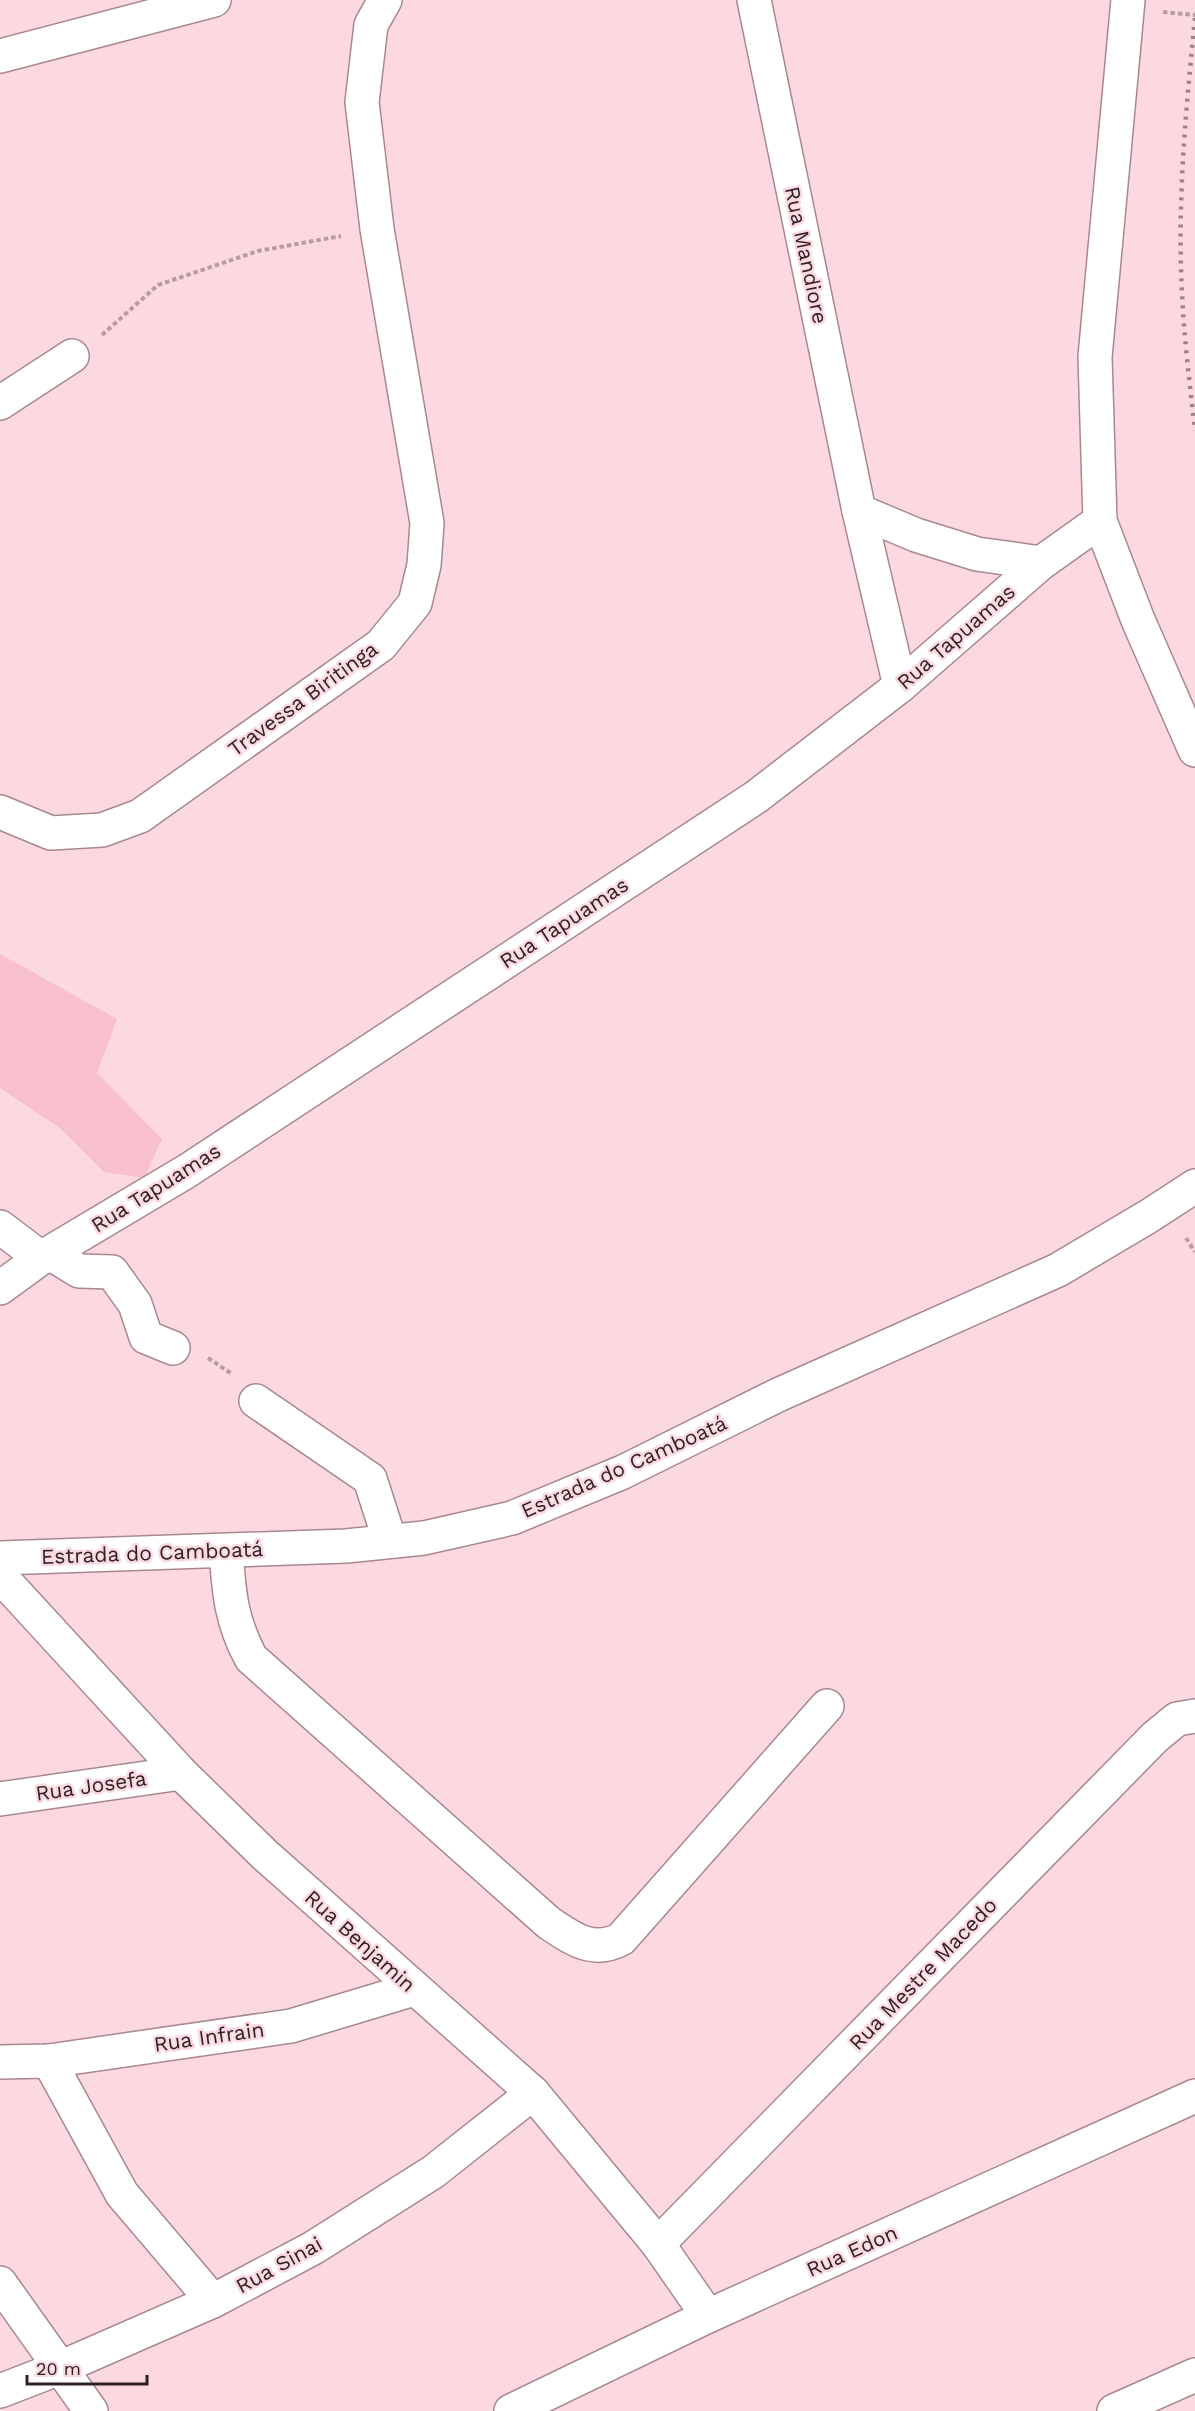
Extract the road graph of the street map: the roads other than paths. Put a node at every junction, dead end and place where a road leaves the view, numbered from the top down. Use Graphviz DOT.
graph roads {
  1 [pos="214,0"];
  2 [pos="385,0"];
  3 [pos="754,0"];
  4 [pos="1128,0"];
  5 [pos="0,56"];
  6 [pos="72,356"];
  7 [pos="0,402"];
  8 [pos="859,511"];
  9 [pos="1100,521"];
  10 [pos="1041,563"];
  11 [pos="900,686"];
  12 [pos="1195,750"];
  13 [pos="0,812"];
  14 [pos="1195,1185"];
  15 [pos="0,1227"];
  16 [pos="45,1256"];
  17 [pos="0,1288"];
  18 [pos="159,1342"];
  19 [pos="256,1401"];
  20 [pos="390,1541"];
  21 [pos="226,1552"];
  22 [pos="0,1558"];
  23 [pos="0,1576"];
  24 [pos="827,1706"];
  25 [pos="1195,1716"];
  26 [pos="181,1773"];
  27 [pos="0,1799"];
  28 [pos="414,1989"];
  29 [pos="49,2061"];
  30 [pos="0,2062"];
  31 [pos="533,2093"];
  32 [pos="1195,2096"];
  33 [pos="658,2244"];
  34 [pos="0,2283"];
  35 [pos="213,2301"];
  36 [pos="708,2316"];
  37 [pos="62,2367"];
  38 [pos="1195,2375"];
  39 [pos="0,2391"];
  40 [pos="92,2411"];
  41 [pos="510,2411"];
  42 [pos="1114,2411"];
  1 -- 5 [label="street"];
  2 -- 13 [label="street, Travessa Biritinga"];
  3 -- 8 [label="street, Rua Mandiore"];
  4 -- 9 [label="street"];
  6 -- 7 [label="street"];
  8 -- 10 [label="street"];
  8 -- 11 [label="street, Rua Mandiore"];
  9 -- 10 [label="street, Rua Tapuamas"];
  9 -- 12 [label="street"];
  10 -- 11 [label="street, Rua Tapuamas"];
  11 -- 16 [label="street, Rua Tapuamas"];
  14 -- 20 [label="street, Estrada do Camboatá"];
  15 -- 16 [label="street"];
  16 -- 17 [label="street, Rua Tapuamas"];
  16 -- 18 [label="street"];
  19 -- 20 [label="street"];
  20 -- 21 [label="street, Estrada do Camboatá"];
  21 -- 22 [label="street, Estrada do Camboatá"];
  21 -- 24 [label="street"];
  23 -- 26 [label="street, Rua Benjamin"];
  25 -- 33 [label="street, Rua Mestre Macedo"];
  26 -- 27 [label="street, Rua Josefa"];
  26 -- 28 [label="street, Rua Benjamin"];
  28 -- 29 [label="street, Rua Infrain"];
  28 -- 31 [label="street, Rua Benjamin"];
  29 -- 30 [label="street, Rua Infrain"];
  29 -- 35 [label="street"];
  31 -- 33 [label="street, Rua Benjamin"];
  31 -- 35 [label="street, Rua Sinai"];
  32 -- 36 [label="street, Rua Edon"];
  33 -- 36 [label="street, Rua Benjamin"];
  34 -- 37 [label="street"];
  35 -- 37 [label="street, Rua Sinai"];
  36 -- 41 [label="street, Rua Edon"];
  37 -- 39 [label="street, Rua Sinai"];
  37 -- 40 [label="street"];
  38 -- 42 [label="street"];
}
